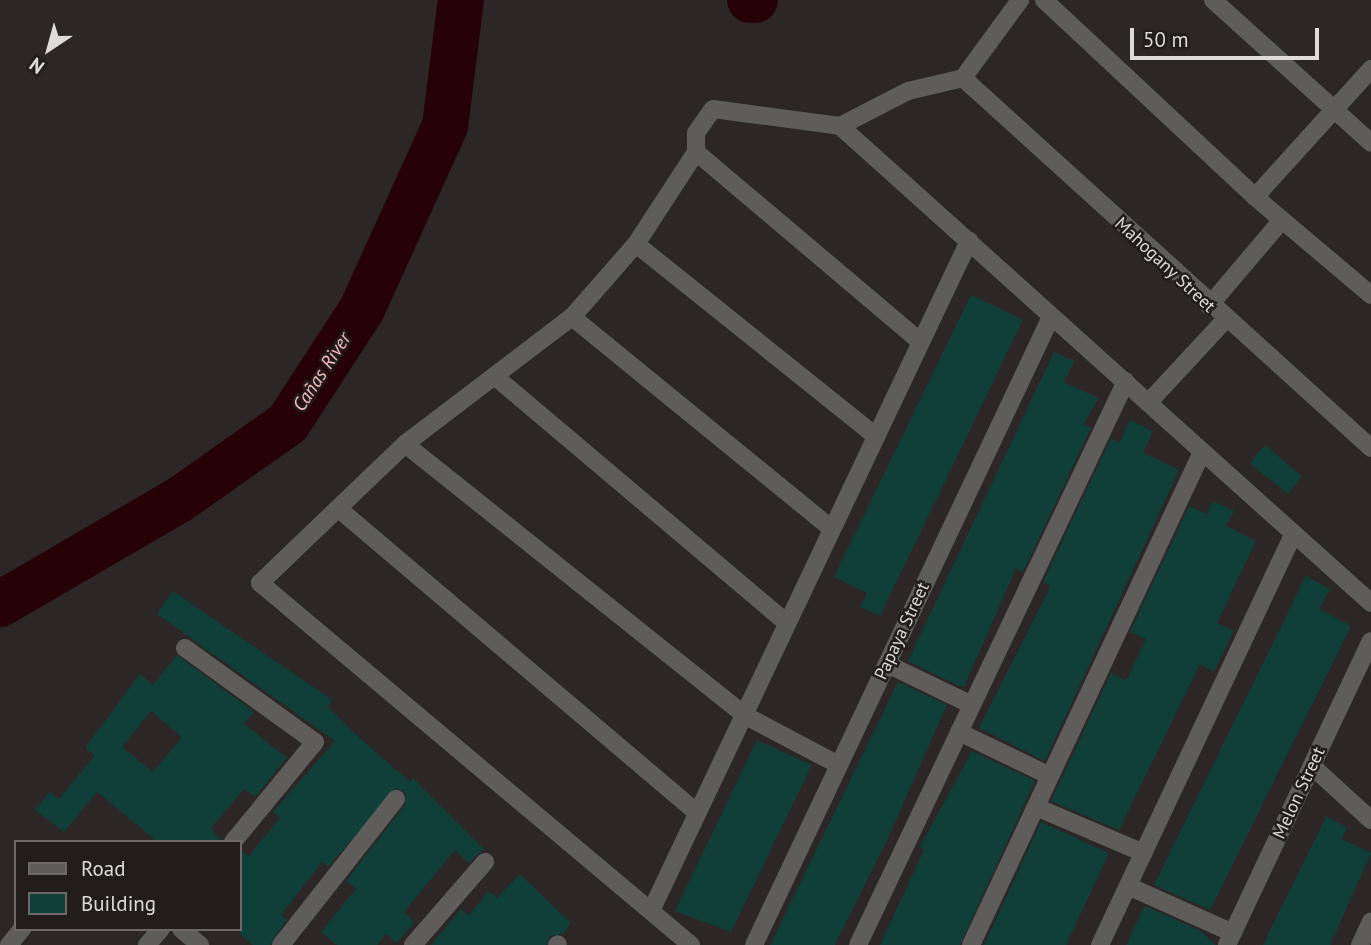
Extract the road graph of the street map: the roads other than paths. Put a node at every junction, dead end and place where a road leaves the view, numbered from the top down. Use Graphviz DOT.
graph roads {
  1 [pos="1020,0"];
  2 [pos="1044,0"];
  3 [pos="1213,0"];
  4 [pos="1371,69"];
  5 [pos="963,78"];
  6 [pos="1334,110"];
  7 [pos="840,126"];
  8 [pos="1371,143"];
  9 [pos="696,152"];
  10 [pos="1255,197"];
  11 [pos="1282,220"];
  12 [pos="969,241"];
  13 [pos="636,244"];
  14 [pos="1371,295"];
  15 [pos="1209,306"];
  16 [pos="572,317"];
  17 [pos="1051,317"];
  18 [pos="1225,320"];
  19 [pos="921,342"];
  20 [pos="498,379"];
  21 [pos="1126,381"];
  22 [pos="1148,403"];
  23 [pos="876,436"];
  24 [pos="405,444"];
  25 [pos="1371,448"];
  26 [pos="1202,452"];
  27 [pos="340,510"];
  28 [pos="832,529"];
  29 [pos="1293,534"];
  30 [pos="1371,603"];
  31 [pos="787,623"];
  32 [pos="1371,641"];
  33 [pos="185,648"];
  34 [pos="887,664"];
  35 [pos="972,705"];
  36 [pos="744,715"];
  37 [pos="959,732"];
  38 [pos="839,765"];
  39 [pos="1312,766"];
  40 [pos="1050,776"];
  41 [pos="396,799"];
  42 [pos="1036,807"];
  43 [pos="697,813"];
  44 [pos="1371,820"];
  45 [pos="235,840"];
  46 [pos="1144,853"];
  47 [pos="485,862"];
  48 [pos="1128,886"];
  49 [pos="651,911"];
  50 [pos="1371,921"];
  51 [pos="20,931"];
  52 [pos="159,931"];
  53 [pos="183,931"];
  54 [pos="1230,939"];
  55 [pos="9,945"];
  56 [pos="148,945"];
  57 [pos="200,945"];
  58 [pos="281,945"];
  59 [pos="413,945"];
  60 [pos="691,945"];
  61 [pos="754,945"];
  62 [pos="858,945"];
  63 [pos="971,945"];
  64 [pos="1100,945"];
  65 [pos="1360,945"];
  1 -- 5 [label="street"];
  2 -- 10 [label="street"];
  3 -- 6 [label="street"];
  4 -- 6 [label="street"];
  5 -- 7 [label="street"];
  5 -- 15 [label="street, Mahogany Street"];
  6 -- 8 [label="street"];
  6 -- 10 [label="street"];
  7 -- 9 [label="street"];
  7 -- 12 [label="street"];
  9 -- 13 [label="street"];
  9 -- 19 [label="street"];
  10 -- 11 [label="street"];
  11 -- 14 [label="street"];
  11 -- 15 [label="street"];
  12 -- 17 [label="street"];
  12 -- 19 [label="street"];
  13 -- 16 [label="street"];
  13 -- 23 [label="street"];
  15 -- 18 [label="street, Mahogany Street"];
  16 -- 20 [label="street"];
  16 -- 28 [label="street"];
  17 -- 21 [label="street"];
  17 -- 34 [label="street, Papaya Street"];
  18 -- 22 [label="street"];
  18 -- 25 [label="street, Mahogany Street"];
  19 -- 23 [label="street"];
  20 -- 24 [label="street"];
  20 -- 31 [label="street"];
  21 -- 22 [label="street"];
  21 -- 35 [label="street"];
  22 -- 26 [label="street"];
  23 -- 28 [label="street"];
  24 -- 27 [label="street"];
  24 -- 36 [label="street"];
  26 -- 29 [label="street"];
  26 -- 40 [label="street"];
  27 -- 43 [label="street"];
  27 -- 49 [label="street"];
  28 -- 31 [label="street"];
  29 -- 30 [label="street"];
  29 -- 46 [label="street"];
  31 -- 36 [label="street"];
  32 -- 39 [label="street, Melon Street"];
  33 -- 45 [label="street"];
  34 -- 35 [label="street"];
  34 -- 38 [label="street, Papaya Street"];
  35 -- 37 [label="street"];
  36 -- 38 [label="street"];
  36 -- 43 [label="street"];
  37 -- 40 [label="street"];
  37 -- 62 [label="street"];
  38 -- 61 [label="street, Papaya Street"];
  39 -- 44 [label="street"];
  39 -- 54 [label="street, Melon Street"];
  40 -- 42 [label="street"];
  41 -- 58 [label="street"];
  42 -- 46 [label="street"];
  42 -- 63 [label="street"];
  43 -- 49 [label="street"];
  46 -- 48 [label="street"];
  47 -- 59 [label="street"];
  48 -- 54 [label="street"];
  48 -- 64 [label="street"];
  49 -- 60 [label="street"];
  50 -- 65 [label="street"];
  51 -- 55 [label="street"];
  52 -- 56 [label="street"];
  53 -- 57 [label="street"];
}
